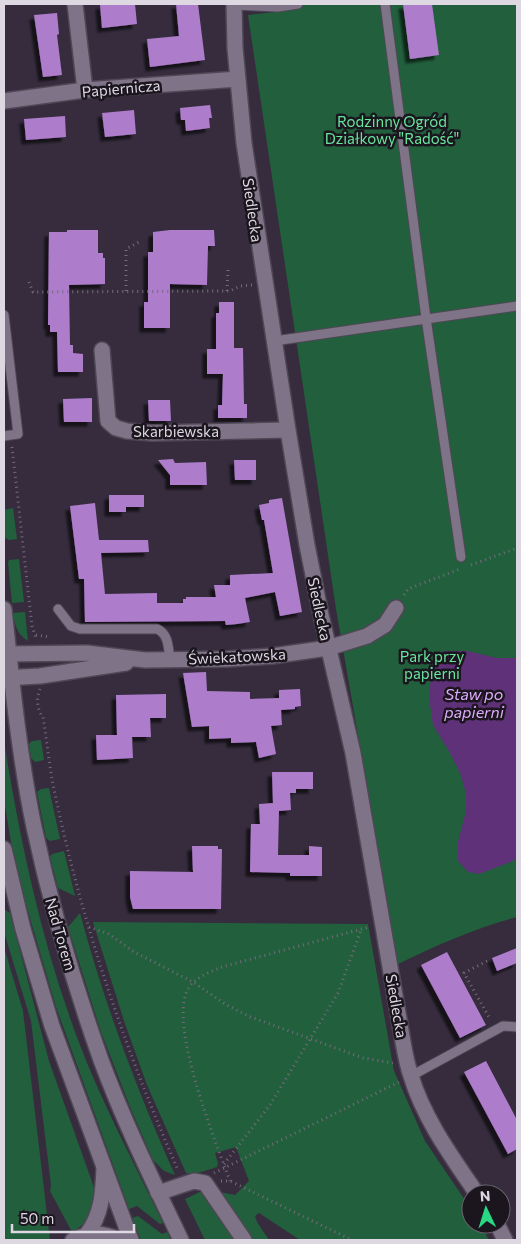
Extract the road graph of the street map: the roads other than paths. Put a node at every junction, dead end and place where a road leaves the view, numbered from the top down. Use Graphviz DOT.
graph roads {
  1 [pos="75,4"];
  2 [pos="298,4"];
  3 [pos="385,4"];
  4 [pos="234,5"];
  5 [pos="238,79"];
  6 [pos="85,90"];
  7 [pos="4,101"];
  8 [pos="517,306"];
  9 [pos="4,315"];
  10 [pos="426,318"];
  11 [pos="274,341"];
  12 [pos="102,350"];
  13 [pos="288,430"];
  14 [pos="7,438"];
  15 [pos="461,557"];
  16 [pos="396,608"];
  17 [pos="58,609"];
  18 [pos="4,610"];
  19 [pos="328,648"];
  20 [pos="6,654"];
  21 [pos="170,659"];
  22 [pos="145,660"];
  23 [pos="8,678"];
  24 [pos="4,849"];
  25 [pos="517,1027"];
  26 [pos="409,1070"];
  27 [pos="104,1168"];
  28 [pos="470,1184"];
  29 [pos="158,1193"];
  30 [pos="80,1237"];
  31 [pos="119,1240"];
  32 [pos="131,1240"];
  33 [pos="181,1240"];
  34 [pos="244,1240"];
  1 -- 6 [label="street"];
  2 -- 4 [label="lane"];
  3 -- 10 [label="lane"];
  4 -- 5 [label="street, Siedlecka"];
  5 -- 6 [label="street, Papiernicza"];
  5 -- 11 [label="street, Siedlecka"];
  6 -- 7 [label="street, Papiernicza"];
  8 -- 10 [label="lane"];
  9 -- 14 [label="lane"];
  10 -- 11 [label="lane"];
  10 -- 15 [label="lane"];
  11 -- 13 [label="street, Siedlecka"];
  12 -- 13 [label="street, Skarbiewska"];
  13 -- 19 [label="street, Siedlecka"];
  16 -- 19 [label="street, Świekatowska"];
  17 -- 21 [label="lane"];
  18 -- 20 [label="street, Nad Torem"];
  19 -- 21 [label="street, Świekatowska"];
  19 -- 26 [label="street, Siedlecka"];
  20 -- 22 [label="street, Świekatowska"];
  20 -- 23 [label="street, Nad Torem"];
  21 -- 22 [label="street, Świekatowska"];
  22 -- 23 [label="street, Świekatowska"];
  23 -- 29 [label="street, Nad Torem"];
  24 -- 27 [label="street"];
  25 -- 26 [label="lane"];
  26 -- 28 [label="street, Siedlecka"];
  27 -- 30 [label="street"];
  27 -- 32 [label="street"];
  29 -- 33 [label="street, Nad Torem"];
  29 -- 34 [label="street"];
  30 -- 31 [label="street"];
}
